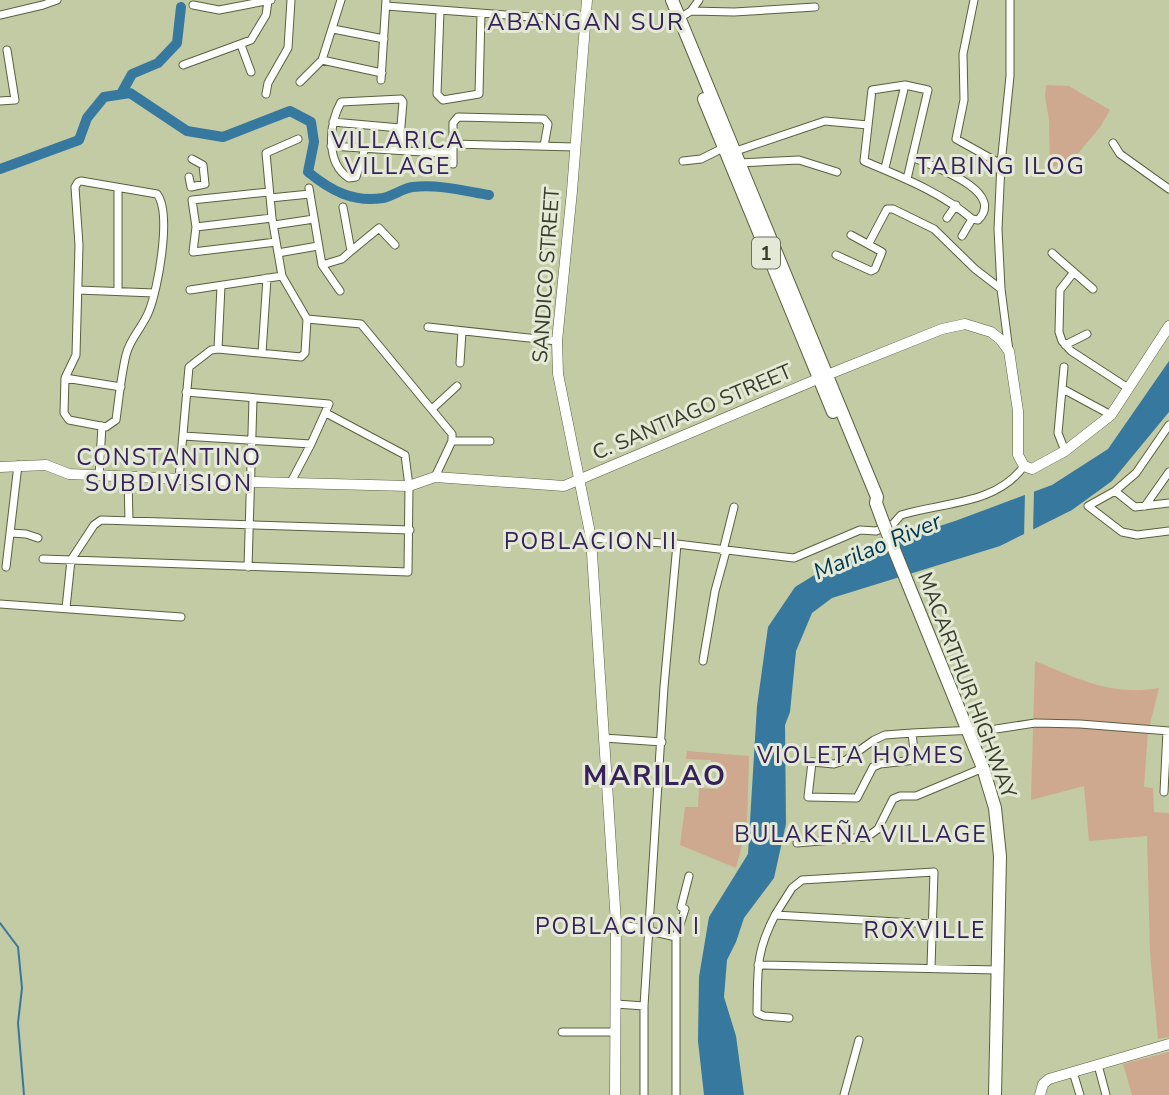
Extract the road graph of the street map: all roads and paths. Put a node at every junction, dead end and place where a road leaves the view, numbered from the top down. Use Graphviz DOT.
graph roads {
  1 [pos="57,0"];
  2 [pos="270,0"];
  3 [pos="291,0"];
  4 [pos="341,0"];
  5 [pos="587,0"];
  6 [pos="664,0"];
  7 [pos="672,0"];
  8 [pos="699,0"];
  9 [pos="974,0"];
  10 [pos="1010,0"];
  11 [pos="386,3"];
  12 [pos="193,5"];
  13 [pos="815,7"];
  14 [pos="440,11"];
  15 [pos="691,11"];
  16 [pos="481,14"];
  17 [pos="0,15"];
  18 [pos="676,20"];
  19 [pos="585,21"];
  20 [pos="333,29"];
  21 [pos="384,40"];
  22 [pos="240,45"];
  23 [pos="7,50"];
  24 [pos="322,60"];
  25 [pos="183,65"];
  26 [pos="251,72"];
  27 [pos="300,82"];
  28 [pos="905,85"];
  29 [pos="266,94"];
  30 [pos="0,101"];
  31 [pos="333,122"];
  32 [pos="868,125"];
  33 [pos="400,128"];
  34 [pos="298,139"];
  35 [pos="1113,143"];
  36 [pos="453,144"];
  37 [pos="331,146"];
  38 [pos="544,146"];
  39 [pos="365,148"];
  40 [pos="575,148"];
  41 [pos="399,149"];
  42 [pos="453,154"];
  43 [pos="731,154"];
  44 [pos="912,157"];
  45 [pos="192,159"];
  46 [pos="683,162"];
  47 [pos="453,164"];
  48 [pos="1001,164"];
  49 [pos="885,168"];
  50 [pos="837,173"];
  51 [pos="189,177"];
  52 [pos="907,179"];
  53 [pos="201,185"];
  54 [pos="118,188"];
  55 [pos="1169,189"];
  56 [pos="270,195"];
  57 [pos="202,199"];
  58 [pos="956,205"];
  59 [pos="343,207"];
  60 [pos="947,218"];
  61 [pos="314,219"];
  62 [pos="972,219"];
  63 [pos="273,222"];
  64 [pos="196,227"];
  65 [pos="850,235"];
  66 [pos="962,236"];
  67 [pos="276,242"];
  68 [pos="869,243"];
  69 [pos="395,244"];
  70 [pos="318,246"];
  71 [pos="351,251"];
  72 [pos="278,253"];
  73 [pos="1052,253"];
  74 [pos="836,255"];
  75 [pos="322,265"];
  76 [pos="1074,272"];
  77 [pos="282,276"];
  78 [pos="267,278"];
  79 [pos="221,286"];
  80 [pos="1001,289"];
  81 [pos="1093,289"];
  82 [pos="78,290"];
  83 [pos="190,290"];
  84 [pos="118,291"];
  85 [pos="340,291"];
  86 [pos="154,293"];
  87 [pos="307,319"];
  88 [pos="1169,326"];
  89 [pos="428,327"];
  90 [pos="462,331"];
  91 [pos="1087,334"];
  92 [pos="557,341"];
  93 [pos="1065,345"];
  94 [pos="218,349"];
  95 [pos="1009,351"];
  96 [pos="262,353"];
  97 [pos="460,363"];
  98 [pos="1064,367"];
  99 [pos="823,377"];
  100 [pos="65,378"];
  101 [pos="457,386"];
  102 [pos="121,387"];
  103 [pos="1128,388"];
  104 [pos="1063,389"];
  105 [pos="186,392"];
  106 [pos="253,398"];
  107 [pos="432,409"];
  108 [pos="326,413"];
  109 [pos="1111,415"];
  110 [pos="1169,425"];
  111 [pos="104,427"];
  112 [pos="183,436"];
  113 [pos="252,439"];
  114 [pos="452,441"];
  115 [pos="491,441"];
  116 [pos="311,444"];
  117 [pos="1065,451"];
  118 [pos="18,465"];
  119 [pos="1024,466"];
  120 [pos="0,467"];
  121 [pos="1169,472"];
  122 [pos="101,475"];
  123 [pos="128,477"];
  124 [pos="435,477"];
  125 [pos="179,479"];
  126 [pos="579,480"];
  127 [pos="251,482"];
  128 [pos="291,482"];
  129 [pos="410,486"];
  130 [pos="1115,491"];
  131 [pos="1169,503"];
  132 [pos="1145,506"];
  133 [pos="734,507"];
  134 [pos="129,521"];
  135 [pos="250,524"];
  136 [pos="410,530"];
  137 [pos="1169,531"];
  138 [pos="11,533"];
  139 [pos="38,538"];
  140 [pos="591,538"];
  141 [pos="677,544"];
  142 [pos="724,551"];
  143 [pos="43,559"];
  144 [pos="71,560"];
  145 [pos="248,566"];
  146 [pos="6,567"];
  147 [pos="0,604"];
  148 [pos="66,608"];
  149 [pos="181,617"];
  150 [pos="704,661"];
  151 [pos="968,730"];
  152 [pos="1168,731"];
  153 [pos="912,733"];
  154 [pos="604,738"];
  155 [pos="662,742"];
  156 [pos="983,768"];
  157 [pos="1164,792"];
  158 [pos="797,843"];
  159 [pos="689,876"];
  160 [pos="775,915"];
  161 [pos="616,923"];
  162 [pos="932,924"];
  163 [pos="649,930"];
  164 [pos="676,937"];
  165 [pos="758,965"];
  166 [pos="931,967"];
  167 [pos="999,970"];
  168 [pos="616,1004"];
  169 [pos="644,1006"];
  170 [pos="789,1018"];
  171 [pos="562,1032"];
  172 [pos="615,1032"];
  173 [pos="859,1040"];
  174 [pos="1169,1045"];
  175 [pos="1098,1065"];
  176 [pos="1073,1072"];
  177 [pos="615,1095"];
  178 [pos="645,1095"];
  179 [pos="676,1095"];
  180 [pos="844,1095"];
  181 [pos="995,1095"];
  182 [pos="1040,1095"];
  183 [pos="1080,1095"];
  184 [pos="1106,1095"];
  1 -- 17 [label="street"];
  2 -- 12 [label="street"];
  2 -- 22 [label="street"];
  3 -- 29 [label="street"];
  4 -- 20 [label="street"];
  5 -- 19 [label="main road, SANDICO STREET"];
  6 -- 18 [label="highway, MACARTHUR HIGHWAY / 1"];
  7 -- 18 [label="highway, MACARTHUR HIGHWAY / 1"];
  8 -- 15 [label="street"];
  9 -- 48 [label="street"];
  10 -- 48 [label="street"];
  11 -- 14 [label="street"];
  11 -- 21 [label="street"];
  13 -- 15 [label="street"];
  14 -- 16 [label="street"];
  14 -- 16 [label="street"];
  15 -- 18 [label="street"];
  16 -- 19 [label="street"];
  18 -- 43 [label="highway, MACARTHUR HIGHWAY / 1"];
  19 -- 40 [label="main road, SANDICO STREET"];
  20 -- 21 [label="street"];
  20 -- 24 [label="street"];
  21 -- 24 [label="street"];
  22 -- 25 [label="street"];
  22 -- 26 [label="street"];
  23 -- 30 [label="street"];
  24 -- 27 [label="street"];
  28 -- 32 [label="street"];
  28 -- 44 [label="street"];
  28 -- 49 [label="street"];
  31 -- 33 [label="street"];
  31 -- 33 [label="street"];
  31 -- 37 [label="street"];
  32 -- 43 [label="street"];
  32 -- 49 [label="street"];
  33 -- 41 [label="street"];
  34 -- 56 [label="street"];
  35 -- 55 [label="street"];
  36 -- 38 [label="street"];
  36 -- 38 [label="street"];
  36 -- 42 [label="street"];
  37 -- 39 [label="street"];
  37 -- 39 [label="street"];
  38 -- 40 [label="street"];
  39 -- 41 [label="street"];
  40 -- 92 [label="main road, SANDICO STREET"];
  41 -- 42 [label="street"];
  42 -- 47 [label="street"];
  43 -- 46 [label="street"];
  43 -- 50 [label="street"];
  43 -- 99 [label="highway, MACARTHUR HIGHWAY / 1"];
  44 -- 52 [label="street"];
  44 -- 62 [label="street"];
  45 -- 53 [label="street"];
  48 -- 80 [label="street"];
  49 -- 52 [label="street"];
  51 -- 53 [label="street"];
  52 -- 58 [label="street"];
  53 -- 57 [label="street"];
  54 -- 82 [label="street"];
  54 -- 84 [label="street"];
  54 -- 86 [label="street"];
  56 -- 57 [label="street"];
  56 -- 61 [label="street"];
  56 -- 63 [label="street"];
  57 -- 64 [label="street"];
  58 -- 60 [label="street"];
  58 -- 62 [label="street"];
  59 -- 71 [label="street"];
  61 -- 63 [label="street"];
  61 -- 70 [label="street"];
  62 -- 66 [label="street"];
  63 -- 64 [label="street"];
  63 -- 67 [label="street"];
  64 -- 67 [label="street"];
  65 -- 68 [label="street"];
  67 -- 72 [label="street"];
  68 -- 74 [label="street"];
  68 -- 80 [label="street"];
  69 -- 71 [label="street"];
  70 -- 72 [label="street"];
  70 -- 75 [label="street"];
  71 -- 75 [label="street"];
  72 -- 77 [label="street"];
  73 -- 76 [label="street"];
  75 -- 85 [label="street"];
  76 -- 81 [label="street"];
  76 -- 93 [label="street"];
  77 -- 78 [label="street"];
  77 -- 87 [label="street"];
  78 -- 79 [label="street"];
  78 -- 96 [label="street"];
  79 -- 83 [label="street"];
  79 -- 94 [label="street"];
  80 -- 95 [label="street"];
  82 -- 84 [label="street"];
  82 -- 100 [label="street"];
  84 -- 86 [label="street"];
  86 -- 102 [label="street"];
  87 -- 96 [label="street"];
  87 -- 107 [label="street"];
  88 -- 103 [label="main road"];
  89 -- 90 [label="street"];
  90 -- 92 [label="street"];
  90 -- 97 [label="street"];
  91 -- 93 [label="street"];
  92 -- 126 [label="main road, SANDICO STREET"];
  93 -- 103 [label="street"];
  94 -- 96 [label="street"];
  94 -- 105 [label="street"];
  95 -- 99 [label="main road, C. SANTIAGO STREET"];
  95 -- 119 [label="main road"];
  98 -- 104 [label="street"];
  99 -- 126 [label="main road, C. SANTIAGO STREET"];
  99 -- 151 [label="highway, MACARTHUR HIGHWAY / 1, bridge"];
  100 -- 102 [label="street"];
  100 -- 111 [label="street"];
  101 -- 107 [label="street"];
  102 -- 111 [label="street"];
  103 -- 109 [label="main road"];
  104 -- 109 [label="street"];
  104 -- 117 [label="street"];
  105 -- 106 [label="street"];
  105 -- 112 [label="street"];
  106 -- 108 [label="street"];
  106 -- 113 [label="street"];
  107 -- 114 [label="street"];
  108 -- 116 [label="street"];
  108 -- 129 [label="street"];
  109 -- 117 [label="main road"];
  110 -- 130 [label="street"];
  111 -- 122 [label="street"];
  112 -- 113 [label="street"];
  112 -- 125 [label="street"];
  113 -- 116 [label="street"];
  113 -- 127 [label="street"];
  114 -- 115 [label="street"];
  114 -- 124 [label="street"];
  116 -- 128 [label="street"];
  117 -- 119 [label="main road"];
  118 -- 120 [label="main road"];
  118 -- 122 [label="main road"];
  118 -- 138 [label="street"];
  119 -- 142 [label="street"];
  121 -- 132 [label="street"];
  122 -- 123 [label="main road"];
  123 -- 125 [label="main road"];
  123 -- 134 [label="street"];
  124 -- 126 [label="main road, C. SANTIAGO STREET"];
  124 -- 129 [label="main road"];
  125 -- 127 [label="main road"];
  126 -- 140 [label="main road, SANDICO STREET"];
  127 -- 128 [label="main road"];
  127 -- 135 [label="street"];
  128 -- 129 [label="main road"];
  129 -- 136 [label="street"];
  130 -- 132 [label="street"];
  130 -- 137 [label="street"];
  131 -- 132 [label="street"];
  133 -- 142 [label="street"];
  134 -- 135 [label="street"];
  134 -- 144 [label="street"];
  135 -- 136 [label="street"];
  135 -- 145 [label="street"];
  136 -- 145 [label="street"];
  138 -- 139 [label="street"];
  138 -- 146 [label="street"];
  140 -- 141 [label="street"];
  140 -- 154 [label="main road, SANDICO STREET"];
  141 -- 142 [label="street"];
  141 -- 155 [label="street"];
  142 -- 150 [label="street"];
  143 -- 144 [label="street"];
  144 -- 145 [label="street"];
  144 -- 148 [label="street"];
  147 -- 148 [label="street"];
  148 -- 149 [label="street"];
  151 -- 152 [label="street"];
  151 -- 153 [label="street"];
  151 -- 156 [label="highway, MACARTHUR HIGHWAY / 1"];
  152 -- 157 [label="street"];
  153 -- 153 [label="street"];
  154 -- 155 [label="street"];
  154 -- 161 [label="main road, SANDICO STREET"];
  155 -- 163 [label="street"];
  156 -- 158 [label="street"];
  156 -- 167 [label="highway, MACARTHUR HIGHWAY / 1"];
  159 -- 164 [label="street"];
  160 -- 162 [label="street"];
  160 -- 162 [label="street"];
  160 -- 165 [label="street"];
  161 -- 163 [label="street"];
  161 -- 168 [label="main road, SANDICO STREET"];
  162 -- 166 [label="street"];
  163 -- 164 [label="street"];
  163 -- 169 [label="street"];
  164 -- 179 [label="street"];
  165 -- 166 [label="street"];
  165 -- 170 [label="street"];
  166 -- 167 [label="street"];
  167 -- 181 [label="highway, MACARTHUR HIGHWAY / 1"];
  168 -- 169 [label="street"];
  168 -- 172 [label="main road, SANDICO STREET"];
  169 -- 178 [label="street"];
  171 -- 172 [label="street"];
  172 -- 177 [label="main road, SANDICO STREET"];
  173 -- 180 [label="street"];
  174 -- 175 [label="main road"];
  175 -- 176 [label="main road"];
  175 -- 184 [label="street"];
  176 -- 182 [label="main road"];
  176 -- 183 [label="street"];
}
